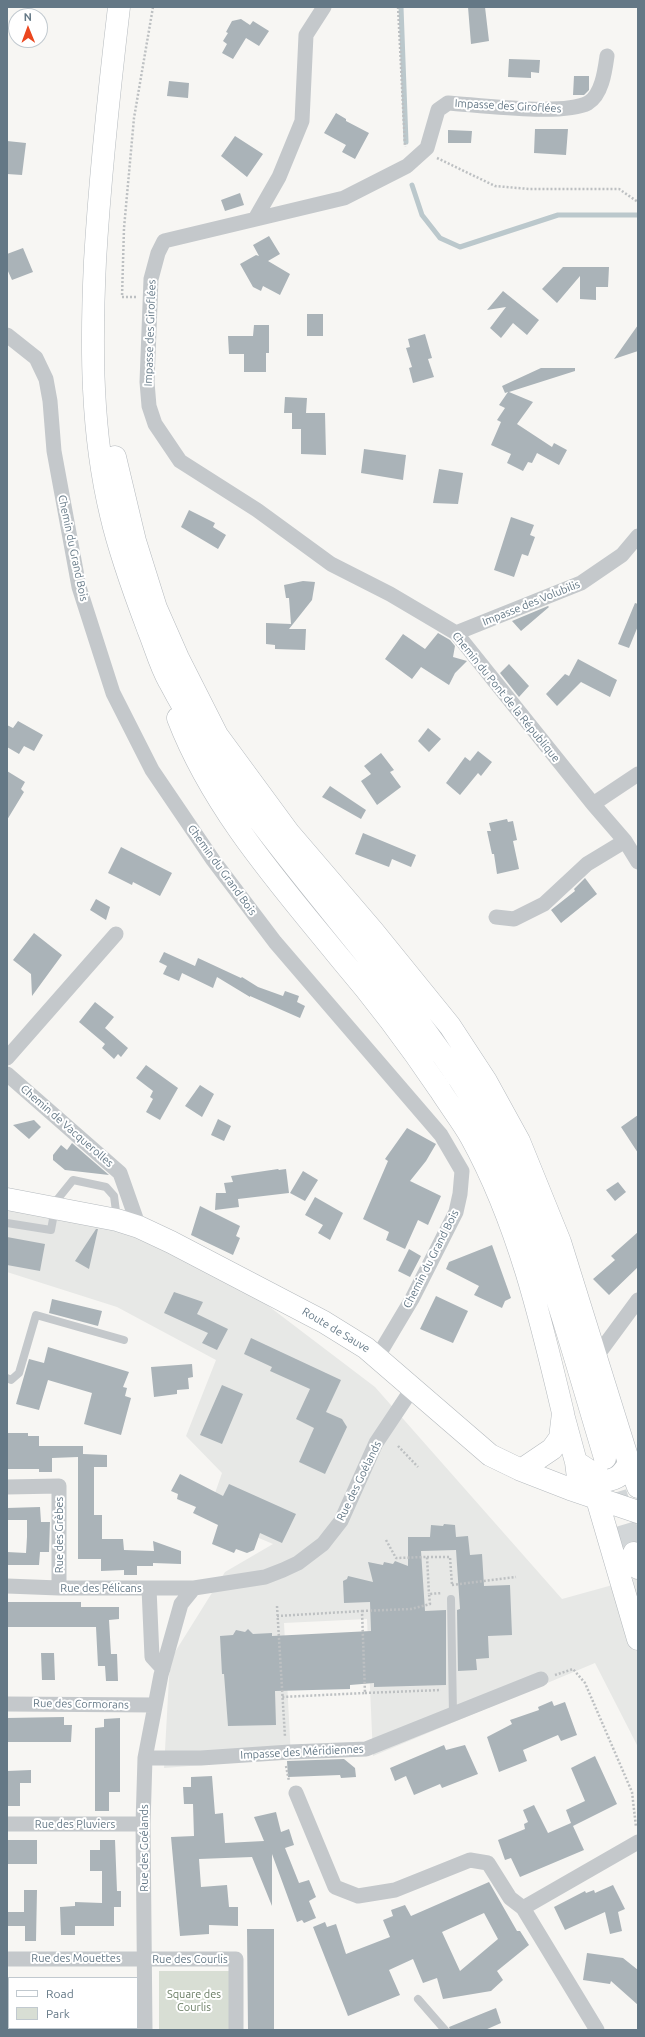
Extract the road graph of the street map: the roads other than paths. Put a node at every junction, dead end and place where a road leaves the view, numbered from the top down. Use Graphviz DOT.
graph roads {
  1 [pos="119,7"];
  2 [pos="324,7"];
  3 [pos="607,56"];
  4 [pos="98,200"];
  5 [pos="255,219"];
  6 [pos="7,335"];
  7 [pos="155,424"];
  8 [pos="638,536"];
  9 [pos="456,633"];
  10 [pos="167,678"];
  11 [pos="638,774"];
  12 [pos="593,804"];
  13 [pos="625,841"];
  14 [pos="638,862"];
  15 [pos="496,917"];
  16 [pos="116,934"];
  17 [pos="7,1058"];
  18 [pos="7,1074"];
  19 [pos="7,1199"];
  20 [pos="53,1207"];
  21 [pos="117,1220"];
  22 [pos="7,1223"];
  23 [pos="139,1227"];
  24 [pos="638,1300"];
  25 [pos="124,1340"];
  26 [pos="378,1356"];
  27 [pos="596,1357"];
  28 [pos="7,1378"];
  29 [pos="412,1389"];
  30 [pos="563,1413"];
  31 [pos="605,1458"];
  32 [pos="576,1462"];
  33 [pos="629,1463"];
  34 [pos="522,1470"];
  35 [pos="7,1487"];
  36 [pos="638,1487"];
  37 [pos="597,1499"];
  38 [pos="638,1512"];
  39 [pos="7,1586"];
  40 [pos="59,1588"];
  41 [pos="149,1588"];
  42 [pos="194,1588"];
  43 [pos="452,1596"];
  44 [pos="638,1639"];
  45 [pos="163,1669"];
  46 [pos="541,1679"];
  47 [pos="7,1704"];
  48 [pos="155,1705"];
  49 [pos="453,1714"];
  50 [pos="145,1758"];
  51 [pos="296,1793"];
  52 [pos="7,1824"];
  53 [pos="143,1824"];
  54 [pos="638,1838"];
  55 [pos="523,1908"];
  56 [pos="144,1958"];
  57 [pos="7,1959"];
  58 [pos="418,1999"];
  59 [pos="145,2030"];
  60 [pos="236,2030"];
  61 [pos="445,2030"];
  62 [pos="597,2030"];
  1 -- 4 [label="main road"];
  2 -- 5 [label="street"];
  3 -- 5 [label="street, Impasse des Giroflées"];
  4 -- 10 [label="main road"];
  4 -- 27 [label="main road"];
  5 -- 7 [label="street, Impasse des Giroflées"];
  6 -- 26 [label="street, Chemin du Grand Bois"];
  7 -- 9 [label="street, Chemin du Pont de la République"];
  8 -- 9 [label="street, Impasse des Volubilis"];
  9 -- 12 [label="street, Chemin du Pont de la République"];
  10 -- 30 [label="main road"];
  10 -- 31 [label="main road"];
  11 -- 12 [label="street"];
  12 -- 13 [label="street, Chemin du Pont de la République"];
  13 -- 14 [label="street, Chemin du Pont de la République"];
  13 -- 15 [label="street"];
  16 -- 17 [label="street"];
  18 -- 23 [label="street, Chemin de Vacquerolles"];
  19 -- 20 [label="main road, Route de Sauve"];
  20 -- 21 [label="main road, Route de Sauve"];
  20 -- 21 [label="lane"];
  20 -- 22 [label="lane"];
  21 -- 23 [label="main road, Route de Sauve"];
  23 -- 26 [label="main road, Route de Sauve"];
  24 -- 27 [label="street"];
  25 -- 28 [label="lane"];
  26 -- 29 [label="main road, Route de Sauve"];
  27 -- 33 [label="main road"];
  29 -- 34 [label="main road, Route de Sauve"];
  29 -- 42 [label="street, Rue des Goélands"];
  30 -- 32 [label="main road"];
  30 -- 34 [label="main road"];
  32 -- 33 [label="main road"];
  32 -- 37 [label="main road"];
  33 -- 36 [label="main road"];
  34 -- 37 [label="main road, Route de Sauve"];
  35 -- 40 [label="street, Rue des Grèbes"];
  37 -- 38 [label="main road, Route de Sauve"];
  37 -- 44 [label="main road"];
  39 -- 40 [label="street, Rue des Pélicans"];
  40 -- 41 [label="street, Rue des Pélicans"];
  41 -- 42 [label="street, Rue des Pélicans"];
  41 -- 45 [label="street"];
  42 -- 45 [label="street, Rue des Goélands"];
  43 -- 49 [label="lane"];
  45 -- 48 [label="street, Rue des Goélands"];
  46 -- 49 [label="street, Impasse des Méridiennes"];
  47 -- 48 [label="street, Rue des Cormorans"];
  48 -- 50 [label="street, Rue des Goélands"];
  49 -- 50 [label="street, Impasse des Méridiennes"];
  50 -- 53 [label="street, Rue des Goélands"];
  51 -- 55 [label="street"];
  52 -- 53 [label="street, Rue des Pluviers"];
  53 -- 56 [label="street, Rue des Goélands"];
  54 -- 55 [label="street"];
  55 -- 62 [label="street"];
  56 -- 57 [label="street, Rue des Mouettes"];
  56 -- 59 [label="street, Rue des Goélands"];
  56 -- 60 [label="street, Rue des Courlis"];
  58 -- 61 [label="lane"];
}
